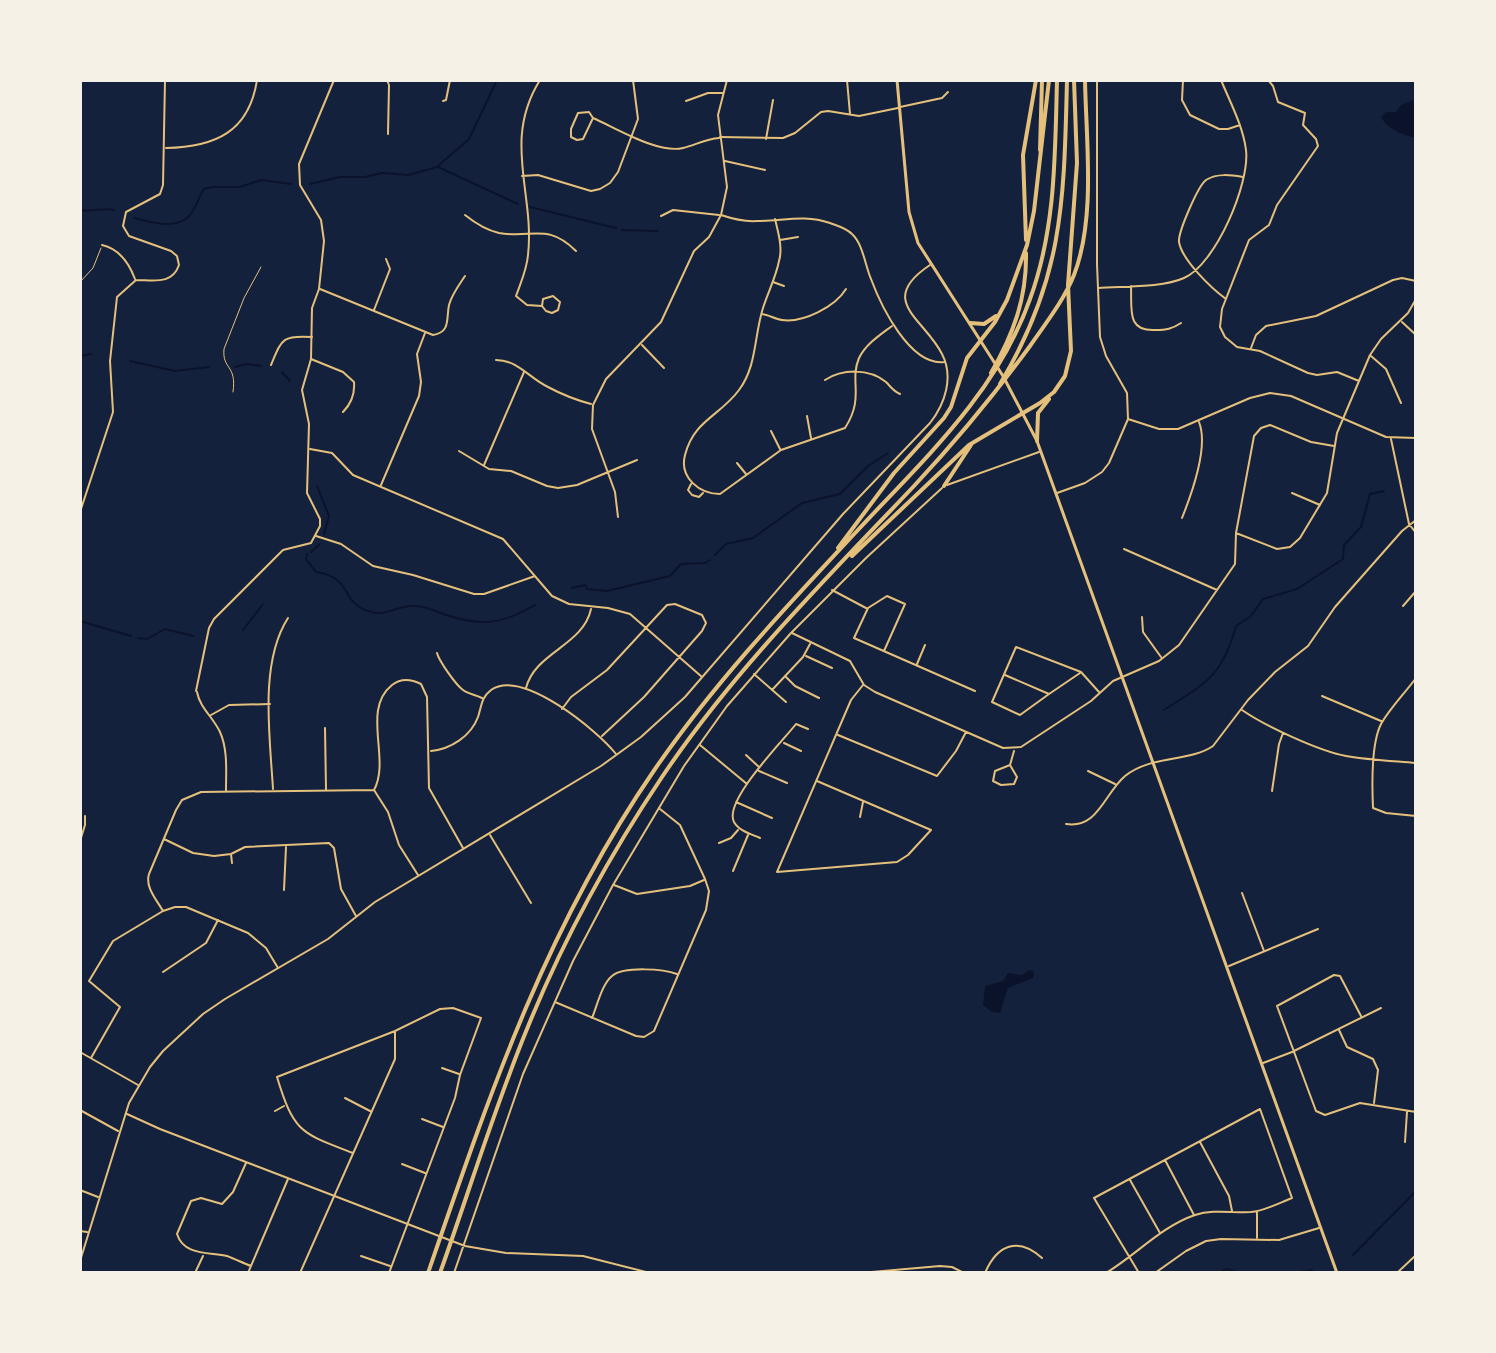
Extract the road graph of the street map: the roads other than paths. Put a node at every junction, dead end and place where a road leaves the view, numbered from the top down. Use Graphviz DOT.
graph roads {
  1 [pos="165,80"];
  2 [pos="257,80"];
  3 [pos="334,80"];
  4 [pos="387,80"];
  5 [pos="450,80"];
  6 [pos="540,80"];
  7 [pos="633,80"];
  8 [pos="727,80"];
  9 [pos="847,80"];
  10 [pos="897,80"];
  11 [pos="1039,80"];
  12 [pos="1049,80"];
  13 [pos="1057,80"];
  14 [pos="1067,80"];
  15 [pos="1074,80"];
  16 [pos="1085,80"];
  17 [pos="1097,80"];
  18 [pos="1183,80"];
  19 [pos="1221,80"];
  20 [pos="1268,80"];
  21 [pos="948,92"];
  22 [pos="725,93"];
  23 [pos="773,100"];
  24 [pos="443,101"];
  25 [pos="686,101"];
  26 [pos="900,108"];
  27 [pos="850,115"];
  28 [pos="593,118"];
  29 [pos="1240,125"];
  30 [pos="388,134"];
  31 [pos="633,136"];
  32 [pos="720,137"];
  33 [pos="766,139"];
  34 [pos="164,148"];
  35 [pos="724,161"];
  36 [pos="765,170"];
  37 [pos="1040,174"];
  38 [pos="521,176"];
  39 [pos="1244,178"];
  40 [pos="465,215"];
  41 [pos="721,215"];
  42 [pos="661,216"];
  43 [pos="775,219"];
  44 [pos="527,233"];
  45 [pos="798,237"];
  46 [pos="779,240"];
  47 [pos="102,245"];
  48 [pos="576,251"];
  49 [pos="386,259"];
  50 [pos="931,265"];
  51 [pos="261,267"];
  52 [pos="1197,270"];
  53 [pos="465,276"];
  54 [pos="136,280"];
  55 [pos="1416,281"];
  56 [pos="80,282"];
  57 [pos="772,282"];
  58 [pos="1131,285"];
  59 [pos="784,286"];
  60 [pos="1098,288"];
  61 [pos="319,289"];
  62 [pos="846,289"];
  63 [pos="1226,299"];
  64 [pos="1416,299"];
  65 [pos="542,306"];
  66 [pos="373,311"];
  67 [pos="1000,312"];
  68 [pos="761,313"];
  69 [pos="1402,321"];
  70 [pos="970,323"];
  71 [pos="1181,323"];
  72 [pos="893,325"];
  73 [pos="425,332"];
  74 [pos="1416,335"];
  75 [pos="312,337"];
  76 [pos="980,340"];
  77 [pos="641,344"];
  78 [pos="1251,349"];
  79 [pos="1370,355"];
  80 [pos="311,359"];
  81 [pos="496,360"];
  82 [pos="945,362"];
  83 [pos="271,365"];
  84 [pos="664,368"];
  85 [pos="524,371"];
  86 [pos="856,372"];
  87 [pos="825,380"];
  88 [pos="1359,381"];
  89 [pos="986,385"];
  90 [pos="233,392"];
  91 [pos="900,394"];
  92 [pos="1052,394"];
  93 [pos="990,399"];
  94 [pos="1401,403"];
  95 [pos="593,405"];
  96 [pos="343,412"];
  97 [pos="1023,412"];
  98 [pos="807,416"];
  99 [pos="1128,419"];
  100 [pos="1343,419"];
  101 [pos="1199,422"];
  102 [pos="771,431"];
  103 [pos="1391,438"];
  104 [pos="1416,438"];
  105 [pos="812,439"];
  106 [pos="1037,441"];
  107 [pos="973,442"];
  108 [pos="1334,446"];
  109 [pos="309,449"];
  110 [pos="781,450"];
  111 [pos="459,451"];
  112 [pos="1041,451"];
  113 [pos="637,460"];
  114 [pos="737,463"];
  115 [pos="483,466"];
  116 [pos="608,473"];
  117 [pos="746,475"];
  118 [pos="692,482"];
  119 [pos="944,486"];
  120 [pos="380,487"];
  121 [pos="704,492"];
  122 [pos="1056,493"];
  123 [pos="1292,493"];
  124 [pos="1321,505"];
  125 [pos="80,512"];
  126 [pos="618,517"];
  127 [pos="1182,518"];
  128 [pos="1416,520"];
  129 [pos="1409,524"];
  130 [pos="1236,533"];
  131 [pos="1416,533"];
  132 [pos="316,536"];
  133 [pos="1124,549"];
  134 [pos="386,569"];
  135 [pos="535,576"];
  136 [pos="384,578"];
  137 [pos="826,579"];
  138 [pos="811,580"];
  139 [pos="832,590"];
  140 [pos="1218,591"];
  141 [pos="1416,591"];
  142 [pos="1403,606"];
  143 [pos="591,607"];
  144 [pos="868,608"];
  145 [pos="1142,617"];
  146 [pos="288,618"];
  147 [pos="646,626"];
  148 [pos="791,633"];
  149 [pos="811,643"];
  150 [pos="925,645"];
  151 [pos="884,651"];
  152 [pos="437,653"];
  153 [pos="805,655"];
  154 [pos="680,657"];
  155 [pos="1162,658"];
  156 [pos="916,665"];
  157 [pos="832,668"];
  158 [pos="1081,672"];
  159 [pos="754,674"];
  160 [pos="1003,675"];
  161 [pos="786,676"];
  162 [pos="1123,676"];
  163 [pos="702,677"];
  164 [pos="1416,678"];
  165 [pos="864,685"];
  166 [pos="526,689"];
  167 [pos="772,690"];
  168 [pos="975,691"];
  169 [pos="1099,692"];
  170 [pos="1049,694"];
  171 [pos="1322,696"];
  172 [pos="482,698"];
  173 [pos="819,698"];
  174 [pos="786,702"];
  175 [pos="270,704"];
  176 [pos="562,709"];
  177 [pos="1241,709"];
  178 [pos="210,716"];
  179 [pos="1383,721"];
  180 [pos="325,728"];
  181 [pos="808,729"];
  182 [pos="966,732"];
  183 [pos="1283,732"];
  184 [pos="837,734"];
  185 [pos="602,736"];
  186 [pos="782,742"];
  187 [pos="699,744"];
  188 [pos="1014,749"];
  189 [pos="428,751"];
  190 [pos="801,751"];
  191 [pos="617,755"];
  192 [pos="746,755"];
  193 [pos="1375,759"];
  194 [pos="1155,762"];
  195 [pos="1416,763"];
  196 [pos="1010,765"];
  197 [pos="759,769"];
  198 [pos="1088,771"];
  199 [pos="817,781"];
  200 [pos="787,783"];
  201 [pos="747,784"];
  202 [pos="1117,785"];
  203 [pos="326,790"];
  204 [pos="374,790"];
  205 [pos="226,791"];
  206 [pos="273,791"];
  207 [pos="1272,791"];
  208 [pos="864,801"];
  209 [pos="735,802"];
  210 [pos="659,808"];
  211 [pos="85,816"];
  212 [pos="1416,816"];
  213 [pos="860,817"];
  214 [pos="772,818"];
  215 [pos="1066,824"];
  216 [pos="739,829"];
  217 [pos="748,833"];
  218 [pos="489,834"];
  219 [pos="760,838"];
  220 [pos="163,839"];
  221 [pos="80,841"];
  222 [pos="719,843"];
  223 [pos="286,845"];
  224 [pos="464,849"];
  225 [pos="231,854"];
  226 [pos="232,863"];
  227 [pos="733,871"];
  228 [pos="418,876"];
  229 [pos="705,879"];
  230 [pos="613,885"];
  231 [pos="284,890"];
  232 [pos="1242,893"];
  233 [pos="531,903"];
  234 [pos="163,911"];
  235 [pos="356,916"];
  236 [pos="218,920"];
  237 [pos="1318,929"];
  238 [pos="1264,953"];
  239 [pos="1228,966"];
  240 [pos="278,968"];
  241 [pos="163,972"];
  242 [pos="678,975"];
  243 [pos="555,1002"];
  244 [pos="1381,1008"];
  245 [pos="1361,1016"];
  246 [pos="592,1018"];
  247 [pos="1338,1028"];
  248 [pos="395,1031"];
  249 [pos="80,1052"];
  250 [pos="1292,1052"];
  251 [pos="91,1058"];
  252 [pos="1262,1064"];
  253 [pos="442,1068"];
  254 [pos="460,1075"];
  255 [pos="138,1085"];
  256 [pos="345,1098"];
  257 [pos="1373,1104"];
  258 [pos="286,1106"];
  259 [pos="80,1110"];
  260 [pos="275,1111"];
  261 [pos="372,1111"];
  262 [pos="1407,1111"];
  263 [pos="125,1112"];
  264 [pos="1416,1112"];
  265 [pos="422,1119"];
  266 [pos="444,1127"];
  267 [pos="118,1131"];
  268 [pos="1200,1140"];
  269 [pos="1405,1142"];
  270 [pos="353,1153"];
  271 [pos="1165,1159"];
  272 [pos="246,1162"];
  273 [pos="402,1164"];
  274 [pos="426,1173"];
  275 [pos="288,1178"];
  276 [pos="1130,1178"];
  277 [pos="80,1190"];
  278 [pos="335,1196"];
  279 [pos="98,1197"];
  280 [pos="1232,1211"];
  281 [pos="1256,1211"];
  282 [pos="1195,1215"];
  283 [pos="407,1223"];
  284 [pos="1320,1227"];
  285 [pos="80,1231"];
  286 [pos="88,1232"];
  287 [pos="1161,1235"];
  288 [pos="1257,1240"];
  289 [pos="465,1246"];
  290 [pos="203,1254"];
  291 [pos="1416,1255"];
  292 [pos="361,1256"];
  293 [pos="1042,1258"];
  294 [pos="1128,1258"];
  295 [pos="80,1261"];
  296 [pos="251,1266"];
  297 [pos="391,1266"];
  298 [pos="195,1273"];
  299 [pos="248,1273"];
  300 [pos="300,1273"];
  301 [pos="389,1273"];
  302 [pos="428,1273"];
  303 [pos="440,1273"];
  304 [pos="454,1273"];
  305 [pos="650,1273"];
  306 [pos="860,1273"];
  307 [pos="964,1273"];
  308 [pos="985,1273"];
  309 [pos="1106,1273"];
  310 [pos="1139,1273"];
  311 [pos="1155,1273"];
  312 [pos="1337,1273"];
  313 [pos="1397,1273"];
  1 -- 34 [label="street"];
  2 -- 34 [label="street"];
  3 -- 61 [label="street"];
  4 -- 30 [label="street"];
  5 -- 24 [label="street"];
  6 -- 38 [label="street"];
  7 -- 31 [label="street"];
  8 -- 22 [label="street"];
  9 -- 27 [label="street"];
  10 -- 26 [label="main road"];
  11 -- 37 [label="highway"];
  11 -- 89 [label="highway"];
  12 -- 37 [label="highway"];
  13 -- 89 [label="highway"];
  14 -- 93 [label="highway"];
  15 -- 92 [label="highway"];
  16 -- 93 [label="highway"];
  17 -- 60 [label="street"];
  18 -- 29 [label="street"];
  19 -- 29 [label="street"];
  20 -- 63 [label="street"];
  21 -- 26 [label="street"];
  22 -- 25 [label="street"];
  22 -- 32 [label="street"];
  23 -- 33 [label="street"];
  26 -- 27 [label="street"];
  26 -- 50 [label="main road"];
  27 -- 33 [label="street"];
  28 -- 28 [label="street"];
  28 -- 31 [label="street"];
  29 -- 39 [label="street"];
  31 -- 32 [label="street"];
  31 -- 38 [label="street"];
  32 -- 33 [label="street"];
  32 -- 35 [label="street"];
  34 -- 54 [label="street"];
  35 -- 36 [label="street"];
  35 -- 41 [label="street"];
  37 -- 67 [label="highway"];
  38 -- 44 [label="street"];
  39 -- 52 [label="street"];
  39 -- 52 [label="street"];
  40 -- 44 [label="street"];
  41 -- 42 [label="street"];
  41 -- 43 [label="street"];
  41 -- 77 [label="street"];
  43 -- 46 [label="street"];
  43 -- 72 [label="street"];
  44 -- 48 [label="street"];
  44 -- 65 [label="street"];
  45 -- 46 [label="street"];
  46 -- 57 [label="street"];
  47 -- 54 [label="street"];
  47 -- 56 [label="lane"];
  49 -- 66 [label="street"];
  50 -- 70 [label="main road"];
  50 -- 82 [label="street"];
  51 -- 90 [label="lane"];
  52 -- 58 [label="street"];
  52 -- 63 [label="street"];
  53 -- 73 [label="street"];
  54 -- 125 [label="street"];
  55 -- 78 [label="street"];
  57 -- 59 [label="street"];
  57 -- 68 [label="street"];
  58 -- 60 [label="street"];
  58 -- 71 [label="street"];
  60 -- 99 [label="street"];
  61 -- 66 [label="street"];
  61 -- 75 [label="street"];
  62 -- 68 [label="street"];
  63 -- 78 [label="street"];
  64 -- 69 [label="street"];
  65 -- 65 [label="street"];
  66 -- 73 [label="street"];
  67 -- 70 [label="highway"];
  67 -- 76 [label="highway"];
  68 -- 118 [label="street"];
  69 -- 74 [label="street"];
  69 -- 79 [label="street"];
  70 -- 76 [label="main road"];
  72 -- 82 [label="street"];
  72 -- 86 [label="street"];
  73 -- 120 [label="street"];
  75 -- 80 [label="street"];
  75 -- 83 [label="street"];
  76 -- 97 [label="main road"];
  76 -- 138 [label="highway"];
  77 -- 84 [label="street"];
  77 -- 95 [label="street"];
  78 -- 88 [label="street"];
  79 -- 88 [label="street"];
  79 -- 94 [label="street"];
  80 -- 96 [label="street"];
  80 -- 109 [label="street"];
  81 -- 85 [label="street"];
  82 -- 163 [label="street"];
  85 -- 95 [label="street"];
  85 -- 115 [label="street"];
  86 -- 87 [label="street"];
  86 -- 91 [label="street"];
  86 -- 105 [label="street"];
  88 -- 100 [label="street"];
  89 -- 138 [label="highway"];
  92 -- 97 [label="highway"];
  92 -- 106 [label="highway"];
  93 -- 137 [label="highway"];
  95 -- 116 [label="street"];
  97 -- 106 [label="main road"];
  97 -- 107 [label="highway"];
  98 -- 105 [label="street"];
  99 -- 101 [label="street"];
  99 -- 122 [label="street"];
  100 -- 101 [label="street"];
  100 -- 103 [label="street"];
  100 -- 108 [label="street"];
  101 -- 127 [label="street"];
  102 -- 110 [label="street"];
  103 -- 104 [label="street"];
  103 -- 129 [label="street"];
  105 -- 110 [label="street"];
  106 -- 112 [label="main road"];
  107 -- 119 [label="highway"];
  107 -- 137 [label="highway"];
  108 -- 124 [label="street"];
  108 -- 130 [label="street"];
  109 -- 120 [label="street"];
  109 -- 132 [label="street"];
  110 -- 117 [label="street"];
  111 -- 115 [label="street"];
  112 -- 119 [label="street"];
  112 -- 122 [label="main road"];
  113 -- 116 [label="street"];
  114 -- 117 [label="street"];
  115 -- 116 [label="street"];
  116 -- 126 [label="street"];
  117 -- 121 [label="street"];
  118 -- 121 [label="street"];
  118 -- 121 [label="street"];
  119 -- 139 [label="street"];
  120 -- 135 [label="street"];
  122 -- 162 [label="main road"];
  123 -- 124 [label="street"];
  124 -- 130 [label="street"];
  128 -- 129 [label="street"];
  129 -- 131 [label="street"];
  129 -- 177 [label="street"];
  130 -- 140 [label="street"];
  132 -- 134 [label="street"];
  132 -- 178 [label="street"];
  133 -- 140 [label="street"];
  134 -- 135 [label="street"];
  134 -- 136 [label="street"];
  135 -- 143 [label="street"];
  137 -- 303 [label="highway"];
  138 -- 302 [label="highway"];
  139 -- 144 [label="street"];
  139 -- 148 [label="street"];
  140 -- 155 [label="street"];
  141 -- 142 [label="street"];
  143 -- 147 [label="street"];
  143 -- 166 [label="street"];
  144 -- 151 [label="street"];
  144 -- 151 [label="street"];
  145 -- 155 [label="street"];
  146 -- 175 [label="street"];
  147 -- 154 [label="street"];
  147 -- 154 [label="street"];
  147 -- 176 [label="street"];
  148 -- 149 [label="street"];
  148 -- 159 [label="street"];
  149 -- 153 [label="street"];
  149 -- 165 [label="street"];
  150 -- 156 [label="street"];
  151 -- 156 [label="street"];
  152 -- 172 [label="street"];
  153 -- 157 [label="street"];
  153 -- 161 [label="street"];
  154 -- 163 [label="street"];
  154 -- 185 [label="street"];
  155 -- 162 [label="street"];
  156 -- 168 [label="street"];
  158 -- 160 [label="street"];
  158 -- 169 [label="street"];
  158 -- 170 [label="street"];
  159 -- 167 [label="street"];
  159 -- 187 [label="street"];
  160 -- 170 [label="street"];
  160 -- 170 [label="street"];
  161 -- 167 [label="street"];
  161 -- 173 [label="street"];
  162 -- 169 [label="street"];
  162 -- 194 [label="main road"];
  163 -- 191 [label="street"];
  164 -- 179 [label="street"];
  165 -- 182 [label="street"];
  165 -- 184 [label="street"];
  166 -- 172 [label="street"];
  166 -- 176 [label="street"];
  167 -- 174 [label="street"];
  169 -- 188 [label="street"];
  171 -- 179 [label="street"];
  172 -- 189 [label="street"];
  175 -- 178 [label="street"];
  175 -- 206 [label="street"];
  176 -- 185 [label="street"];
  177 -- 183 [label="street"];
  177 -- 194 [label="street"];
  178 -- 205 [label="street"];
  179 -- 193 [label="street"];
  180 -- 203 [label="street"];
  181 -- 186 [label="street"];
  182 -- 184 [label="street"];
  182 -- 188 [label="street"];
  183 -- 193 [label="street"];
  183 -- 207 [label="street"];
  184 -- 199 [label="street"];
  185 -- 191 [label="street"];
  186 -- 190 [label="street"];
  186 -- 197 [label="street"];
  187 -- 201 [label="street"];
  187 -- 210 [label="street"];
  188 -- 196 [label="street"];
  189 -- 204 [label="street"];
  189 -- 224 [label="street"];
  191 -- 218 [label="street"];
  192 -- 197 [label="street"];
  193 -- 195 [label="street"];
  193 -- 212 [label="street"];
  194 -- 202 [label="street"];
  194 -- 239 [label="main road"];
  196 -- 196 [label="street"];
  197 -- 200 [label="street"];
  197 -- 201 [label="street"];
  198 -- 202 [label="street"];
  199 -- 208 [label="street"];
  199 -- 208 [label="street"];
  201 -- 209 [label="street"];
  202 -- 215 [label="street"];
  203 -- 204 [label="street"];
  203 -- 206 [label="street"];
  204 -- 228 [label="street"];
  205 -- 206 [label="street"];
  205 -- 220 [label="street"];
  208 -- 213 [label="street"];
  209 -- 214 [label="street"];
  209 -- 216 [label="street"];
  210 -- 229 [label="street"];
  210 -- 230 [label="street"];
  211 -- 221 [label="street"];
  216 -- 217 [label="street"];
  216 -- 222 [label="street"];
  217 -- 219 [label="street"];
  217 -- 227 [label="street"];
  218 -- 224 [label="street"];
  218 -- 233 [label="street"];
  220 -- 225 [label="street"];
  220 -- 234 [label="street"];
  223 -- 225 [label="street"];
  223 -- 231 [label="street"];
  223 -- 235 [label="street"];
  224 -- 228 [label="street"];
  225 -- 226 [label="street"];
  228 -- 235 [label="street"];
  229 -- 230 [label="street"];
  229 -- 242 [label="street"];
  230 -- 243 [label="street"];
  232 -- 238 [label="street"];
  234 -- 236 [label="street"];
  234 -- 251 [label="street"];
  235 -- 240 [label="street"];
  236 -- 240 [label="street"];
  236 -- 241 [label="street"];
  237 -- 238 [label="street"];
  238 -- 239 [label="street"];
  239 -- 252 [label="main road"];
  240 -- 255 [label="street"];
  242 -- 246 [label="street"];
  242 -- 246 [label="street"];
  243 -- 246 [label="street"];
  243 -- 289 [label="street"];
  244 -- 245 [label="street"];
  245 -- 247 [label="street"];
  245 -- 250 [label="street"];
  247 -- 250 [label="street"];
  247 -- 257 [label="street"];
  248 -- 254 [label="street"];
  248 -- 258 [label="street"];
  248 -- 261 [label="street"];
  249 -- 251 [label="street"];
  250 -- 252 [label="street"];
  250 -- 257 [label="street"];
  251 -- 255 [label="street"];
  252 -- 284 [label="main road"];
  253 -- 254 [label="street"];
  254 -- 266 [label="street"];
  255 -- 263 [label="street"];
  256 -- 261 [label="street"];
  257 -- 262 [label="street"];
  258 -- 260 [label="street"];
  258 -- 270 [label="street"];
  259 -- 267 [label="street"];
  261 -- 270 [label="street"];
  262 -- 264 [label="street"];
  262 -- 269 [label="street"];
  263 -- 267 [label="street"];
  263 -- 272 [label="street"];
  265 -- 266 [label="street"];
  266 -- 274 [label="street"];
  267 -- 279 [label="street"];
  268 -- 271 [label="street"];
  268 -- 280 [label="street"];
  268 -- 281 [label="street"];
  270 -- 278 [label="street"];
  271 -- 276 [label="street"];
  271 -- 282 [label="street"];
  272 -- 275 [label="street"];
  272 -- 290 [label="street"];
  273 -- 274 [label="street"];
  274 -- 283 [label="street"];
  275 -- 278 [label="street"];
  275 -- 296 [label="street"];
  276 -- 287 [label="street"];
  276 -- 294 [label="street"];
  277 -- 279 [label="street"];
  278 -- 283 [label="street"];
  278 -- 300 [label="street"];
  279 -- 286 [label="street"];
  280 -- 281 [label="street"];
  280 -- 282 [label="street"];
  281 -- 288 [label="street"];
  282 -- 287 [label="street"];
  283 -- 289 [label="street"];
  283 -- 297 [label="street"];
  284 -- 288 [label="street"];
  284 -- 312 [label="main road"];
  285 -- 286 [label="street"];
  286 -- 295 [label="street"];
  287 -- 294 [label="street"];
  288 -- 311 [label="street"];
  289 -- 304 [label="street"];
  289 -- 305 [label="street"];
  290 -- 296 [label="street"];
  290 -- 298 [label="street"];
  291 -- 313 [label="street"];
  292 -- 297 [label="street"];
  293 -- 308 [label="street"];
  294 -- 309 [label="street"];
  294 -- 310 [label="street"];
  296 -- 299 [label="street"];
  297 -- 301 [label="street"];
  306 -- 307 [label="street"];
}
